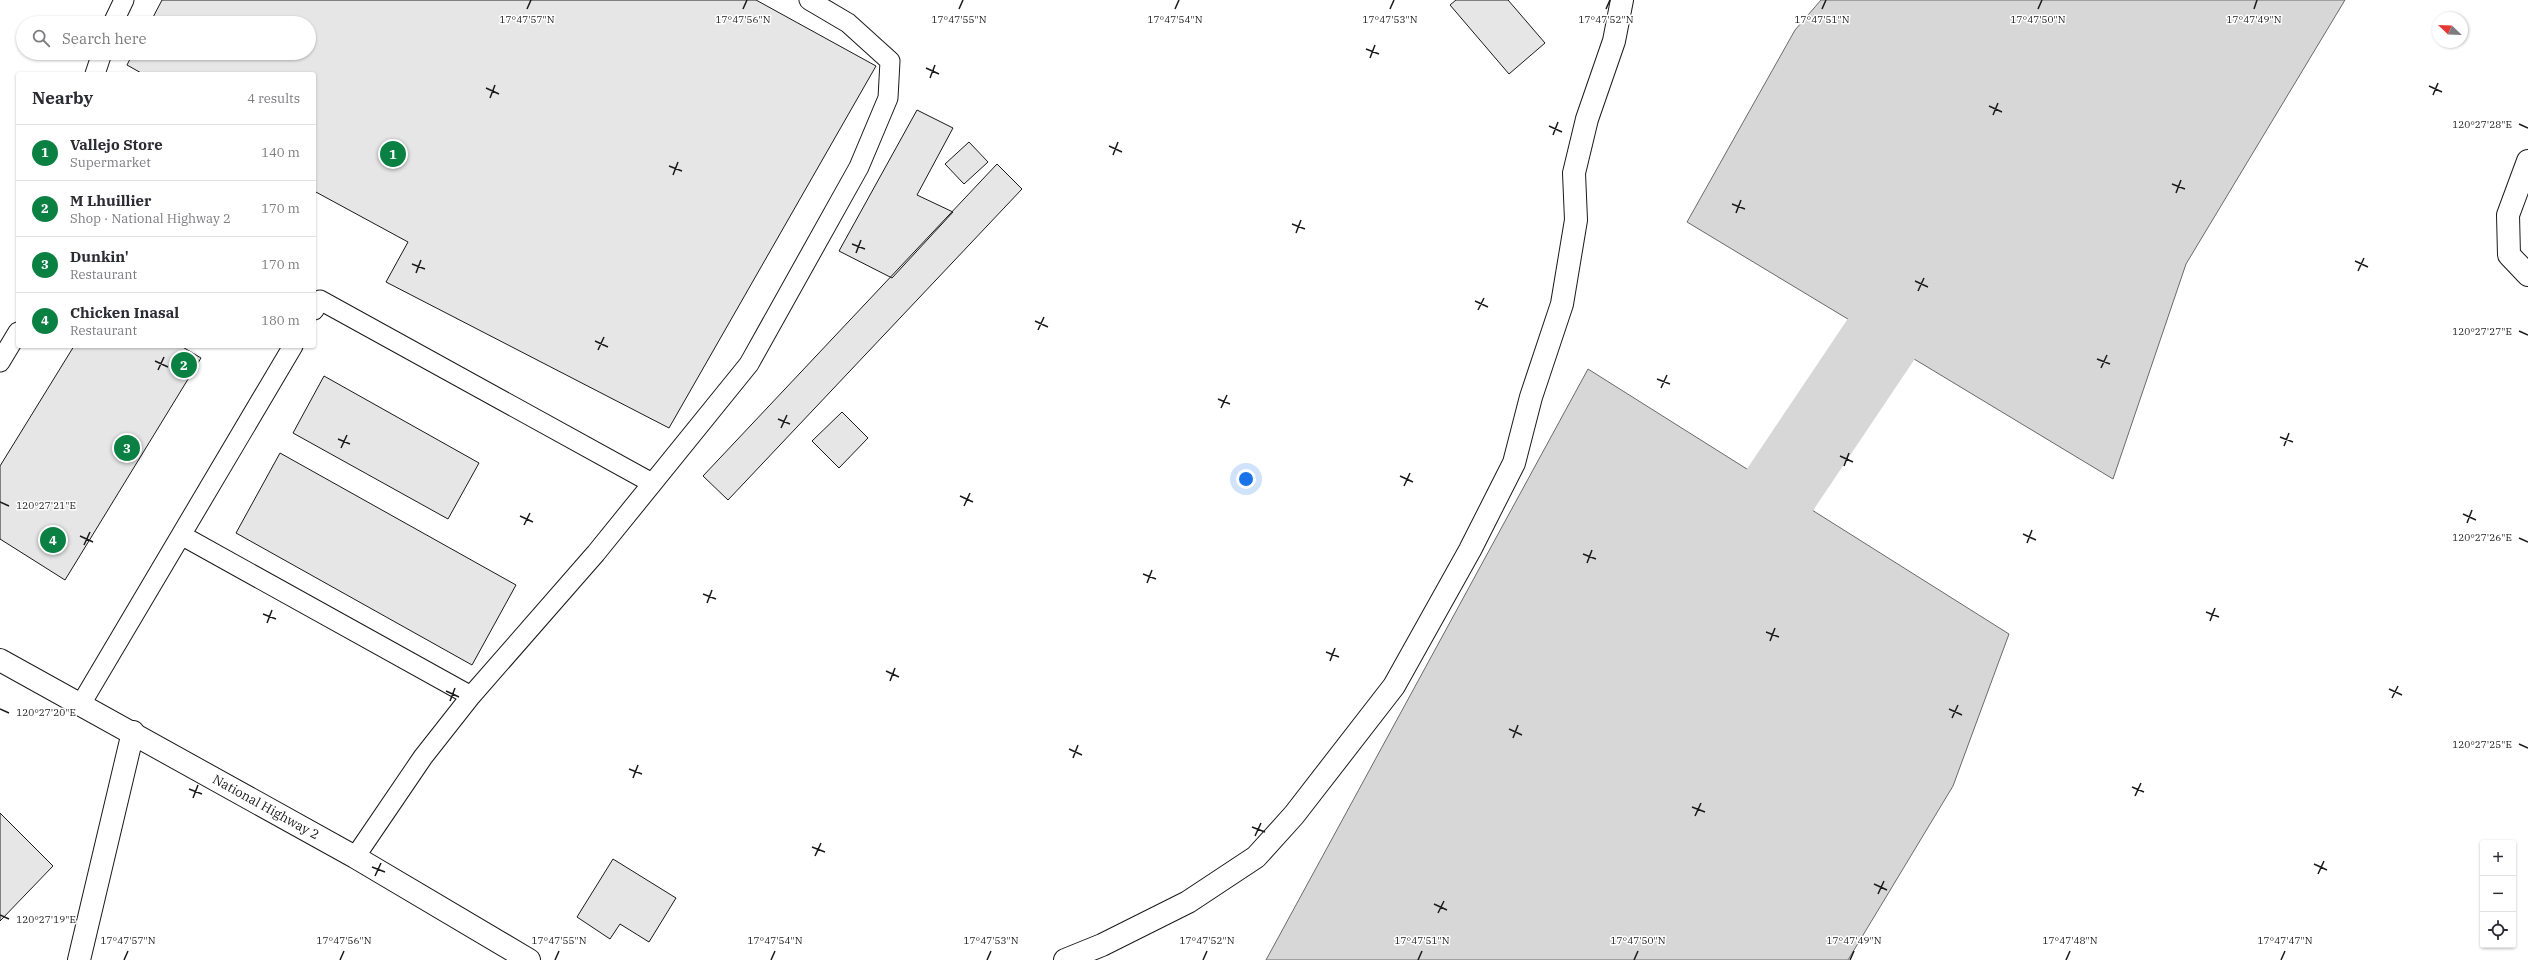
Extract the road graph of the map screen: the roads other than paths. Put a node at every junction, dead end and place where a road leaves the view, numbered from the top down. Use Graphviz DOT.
graph roads {
  1 [pos="124,0"];
  2 [pos="809,0"];
  3 [pos="1622,0"];
  4 [pos="116,16"];
  5 [pos="100,60"];
  6 [pos="96,72"];
  7 [pos="2528,161"];
  8 [pos="2528,275"];
  9 [pos="316,307"];
  10 [pos="16,335"];
  11 [pos="292,348"];
  12 [pos="0,362"];
  13 [pos="652,483"];
  14 [pos="181,535"];
  15 [pos="0,660"];
  16 [pos="471,696"];
  17 [pos="81,704"];
  18 [pos="133,732"];
  19 [pos="355,857"];
  20 [pos="79,960"];
  21 [pos="529,960"];
  22 [pos="1066,960"];
  1 -- 4 [label="lane"];
  2 -- 13 [label="lane"];
  3 -- 22 [label="main road"];
  5 -- 6 [label="lane"];
  7 -- 8 [label="main road"];
  9 -- 13 [label="lane"];
  10 -- 12 [label="lane"];
  11 -- 14 [label="lane"];
  13 -- 16 [label="lane"];
  14 -- 16 [label="lane"];
  14 -- 17 [label="lane"];
  15 -- 17 [label="main road, National Highway 2"];
  16 -- 19 [label="lane"];
  17 -- 18 [label="main road, National Highway 2"];
  18 -- 19 [label="main road, National Highway 2"];
  18 -- 20 [label="main road"];
  19 -- 21 [label="main road, National Highway 2"];
}
